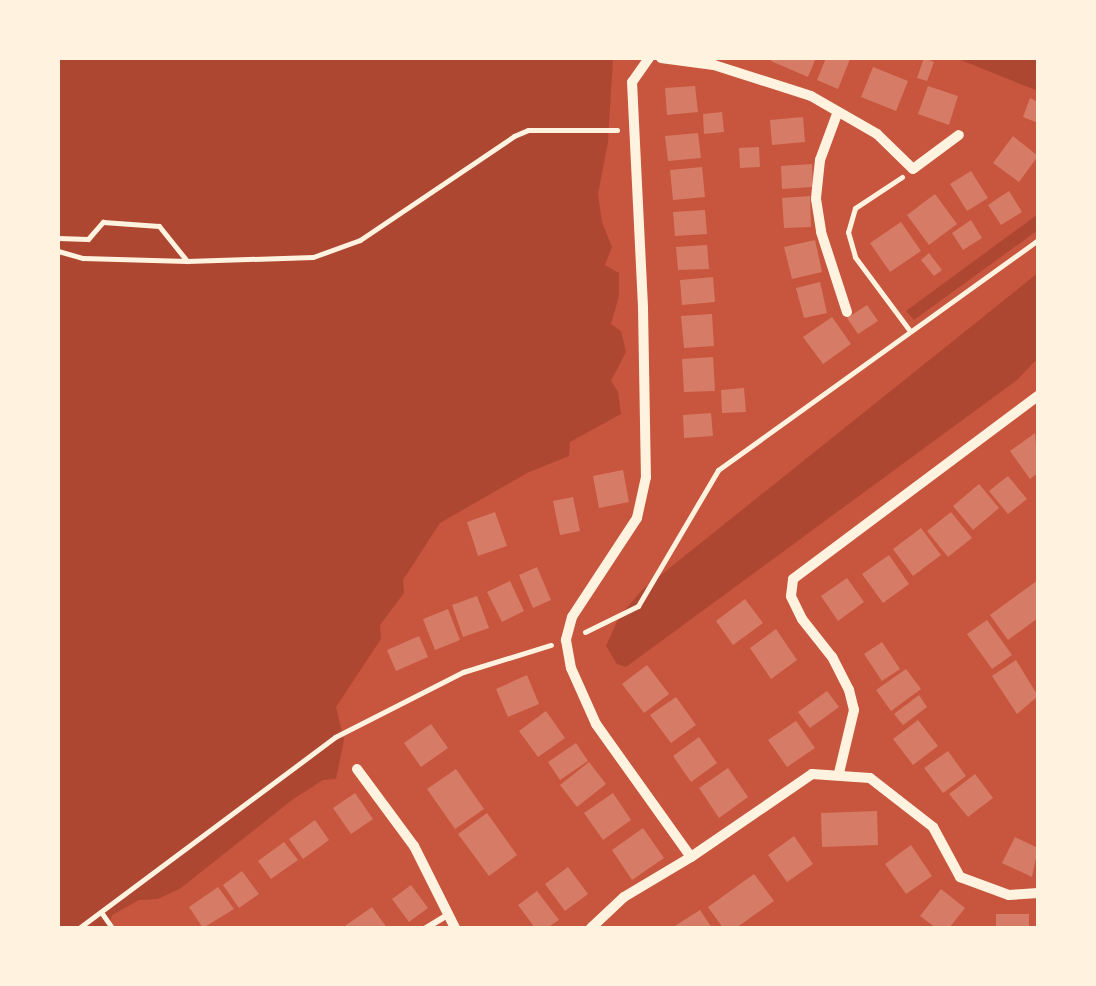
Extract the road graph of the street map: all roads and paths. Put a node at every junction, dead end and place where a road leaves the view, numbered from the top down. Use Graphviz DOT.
graph roads {
  1 [pos="648,58"];
  2 [pos="662,58"];
  3 [pos="837,114"];
  4 [pos="633,130"];
  5 [pos="960,135"];
  6 [pos="913,169"];
  7 [pos="58,238"];
  8 [pos="251,248"];
  9 [pos="58,251"];
  10 [pos="186,260"];
  11 [pos="251,260"];
  12 [pos="848,312"];
  13 [pos="910,331"];
  14 [pos="1038,396"];
  15 [pos="357,769"];
  16 [pos="839,773"];
  17 [pos="692,857"];
  18 [pos="1038,893"];
  19 [pos="101,912"];
  20 [pos="446,916"];
  21 [pos="112,928"];
  22 [pos="426,928"];
  23 [pos="455,928"];
  24 [pos="591,928"];
  1 -- 4 [label="street"];
  2 -- 3 [label="street"];
  3 -- 6 [label="street"];
  3 -- 12 [label="street"];
  4 -- 11 [label="path"];
  4 -- 17 [label="street"];
  5 -- 6 [label="street"];
  6 -- 13 [label="path"];
  7 -- 10 [label="path"];
  8 -- 11 [label="path"];
  9 -- 10 [label="path"];
  10 -- 11 [label="path"];
  14 -- 16 [label="street"];
  15 -- 20 [label="street"];
  16 -- 17 [label="street"];
  16 -- 18 [label="street"];
  17 -- 24 [label="street"];
  19 -- 21 [label="path"];
  20 -- 22 [label="lane"];
  20 -- 23 [label="street"];
}
